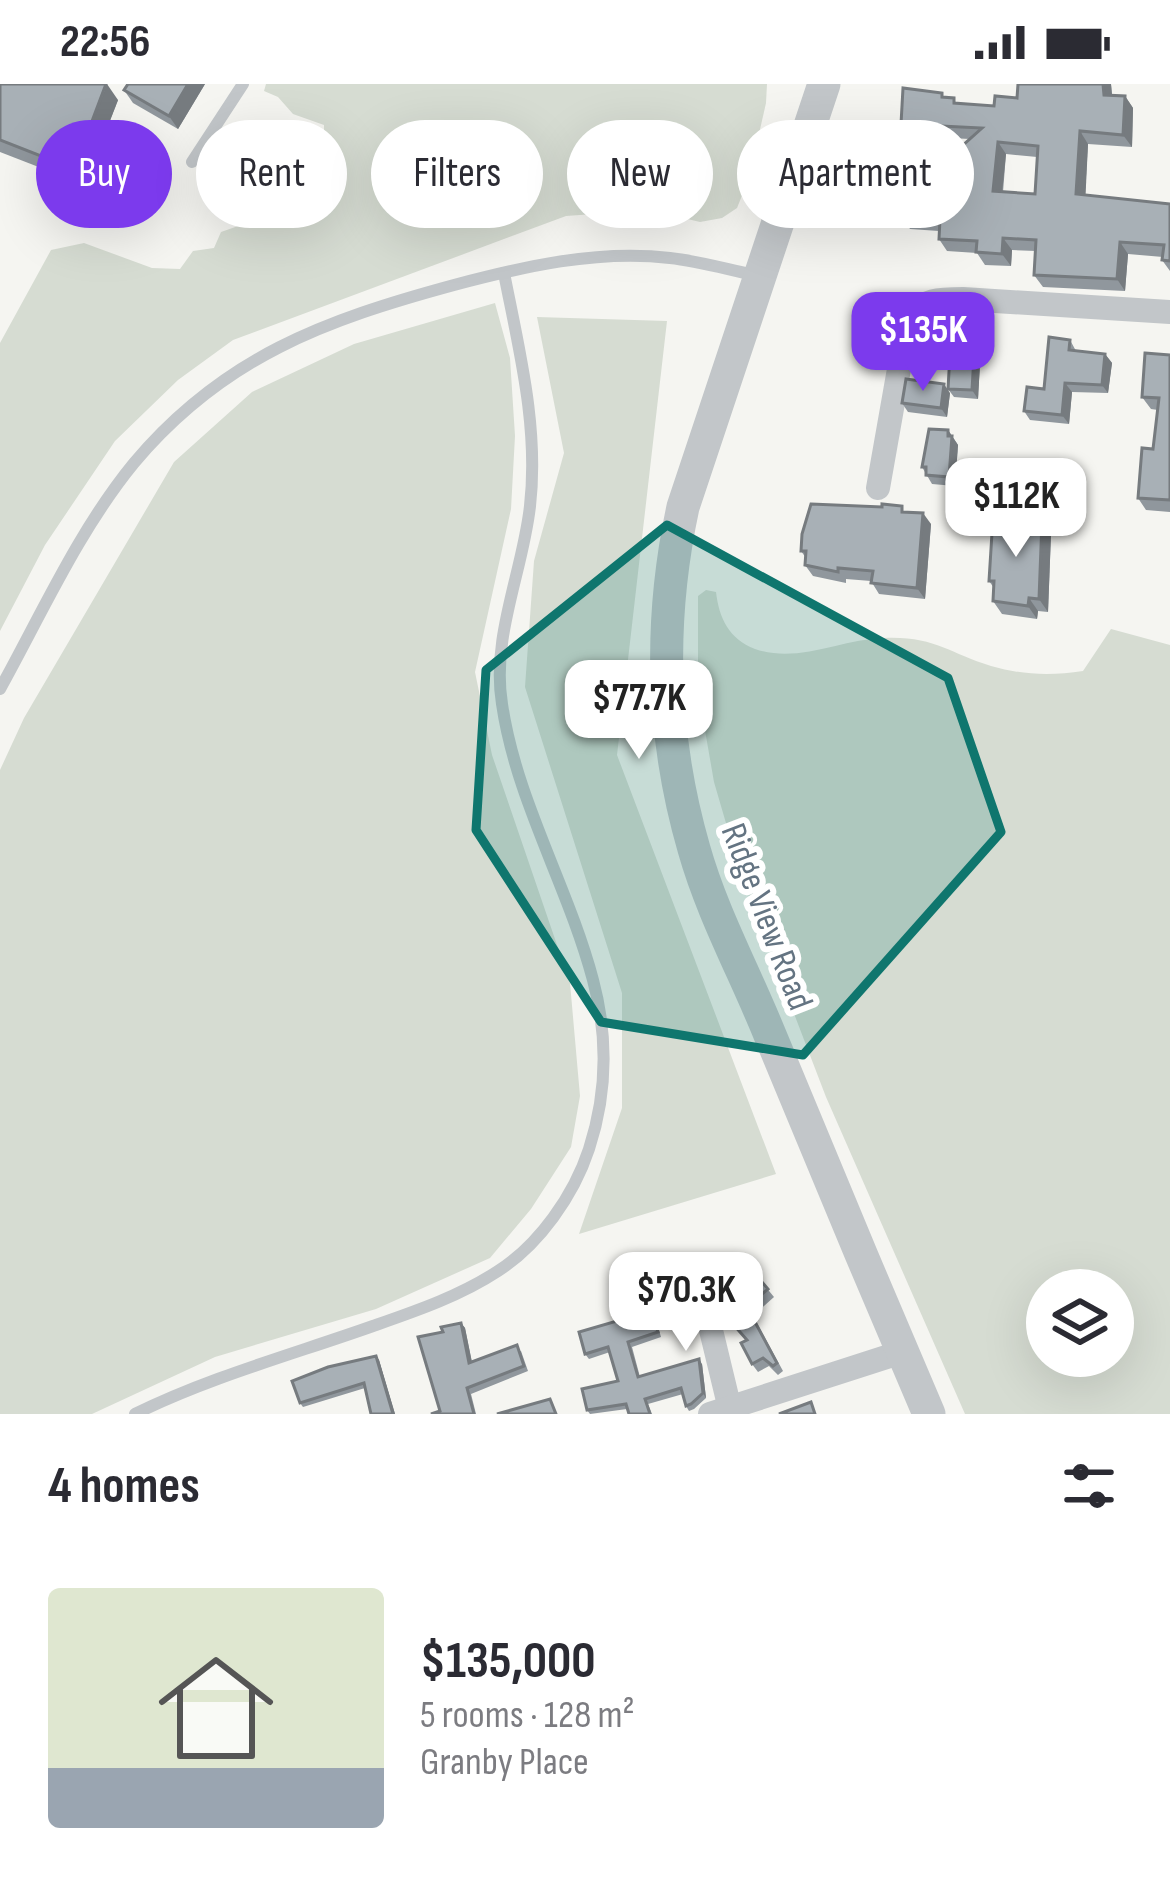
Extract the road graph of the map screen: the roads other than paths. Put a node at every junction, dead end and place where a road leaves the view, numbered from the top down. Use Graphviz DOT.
graph roads {
  1 [pos="243,84"];
  2 [pos="824,84"];
  3 [pos="192,162"];
  4 [pos="504,272"];
  5 [pos="759,276"];
  6 [pos="1170,312"];
  7 [pos="878,488"];
  8 [pos="0,689"];
  9 [pos="643,1298"];
  10 [pos="902,1352"];
  11 [pos="724,1412"];
  12 [pos="134,1414"];
  13 [pos="928,1414"];
  1 -- 3 [label="lane"];
  2 -- 5 [label="street, Ridge View Road"];
  4 -- 5 [label="lane"];
  4 -- 8 [label="lane"];
  4 -- 12 [label="lane"];
  5 -- 10 [label="street, Ridge View Road"];
  6 -- 7 [label="street"];
  9 -- 11 [label="street"];
  10 -- 11 [label="street"];
  10 -- 13 [label="street, Ridge View Road"];
}
